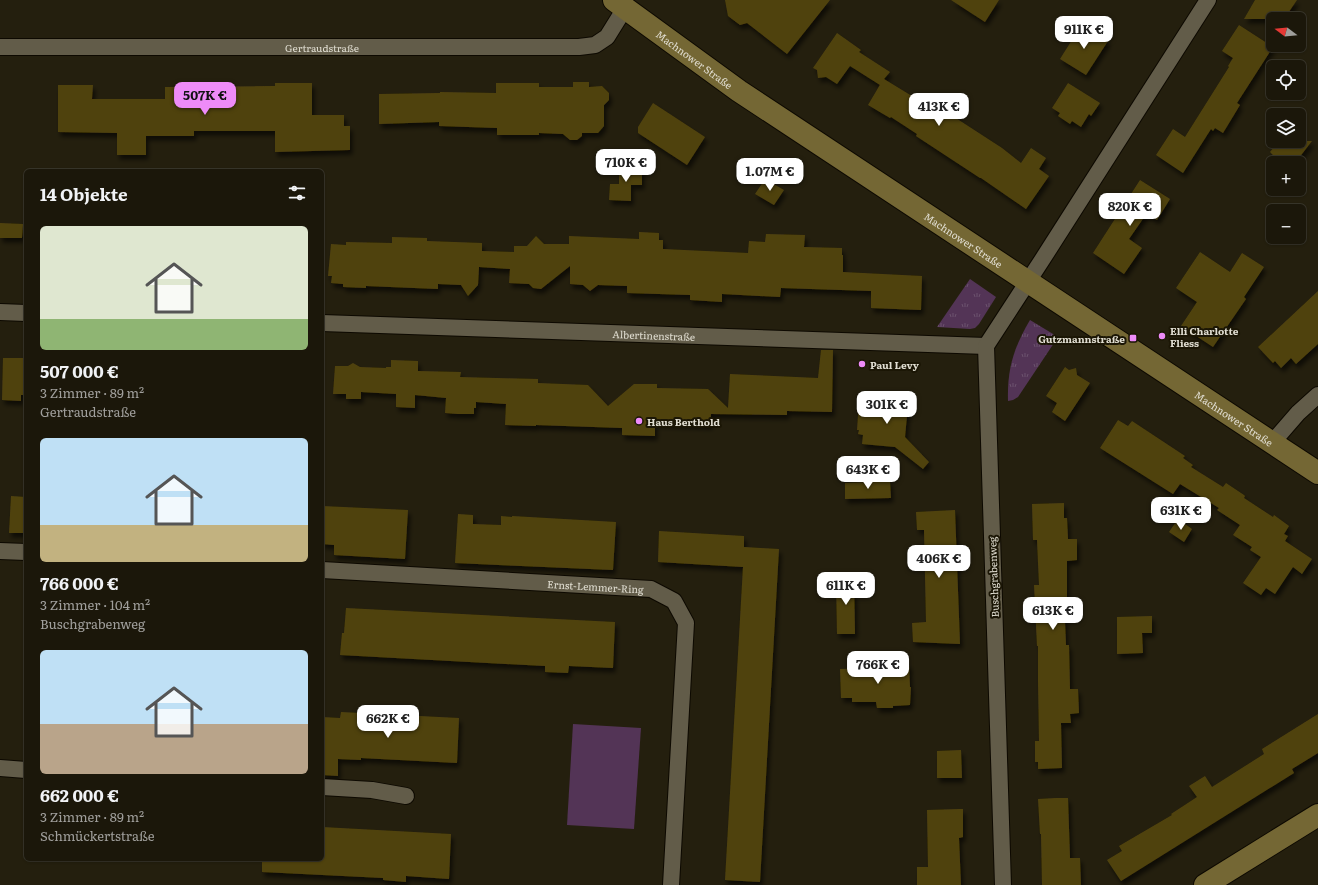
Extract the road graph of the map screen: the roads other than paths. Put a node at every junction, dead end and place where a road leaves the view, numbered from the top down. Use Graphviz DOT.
graph roads {
  1 [pos="1208,0"];
  2 [pos="620,4"];
  3 [pos="0,47"];
  4 [pos="1028,282"];
  5 [pos="0,312"];
  6 [pos="24,313"];
  7 [pos="324,323"];
  8 [pos="986,346"];
  9 [pos="1318,394"];
  10 [pos="1272,443"];
  11 [pos="1318,474"];
  12 [pos="0,551"];
  13 [pos="24,552"];
  14 [pos="324,570"];
  15 [pos="0,768"];
  16 [pos="24,770"];
  17 [pos="324,787"];
  18 [pos="406,796"];
  19 [pos="1318,815"];
  20 [pos="671,885"];
  21 [pos="1003,885"];
  22 [pos="1205,885"];
  1 -- 4 [label="street"];
  2 -- 3 [label="street, Gertraudstraße"];
  2 -- 4 [label="main road, Machnower Straße"];
  4 -- 8 [label="street"];
  4 -- 10 [label="main road, Machnower Straße"];
  5 -- 6 [label="street"];
  7 -- 8 [label="street, Albertinenstraße"];
  8 -- 21 [label="street, Buschgrabenweg"];
  9 -- 10 [label="street"];
  10 -- 11 [label="main road, Machnower Straße"];
  12 -- 13 [label="street"];
  14 -- 20 [label="street, Ernst-Lemmer-Ring"];
  15 -- 16 [label="street"];
  17 -- 18 [label="street"];
  19 -- 22 [label="main road"];
}
